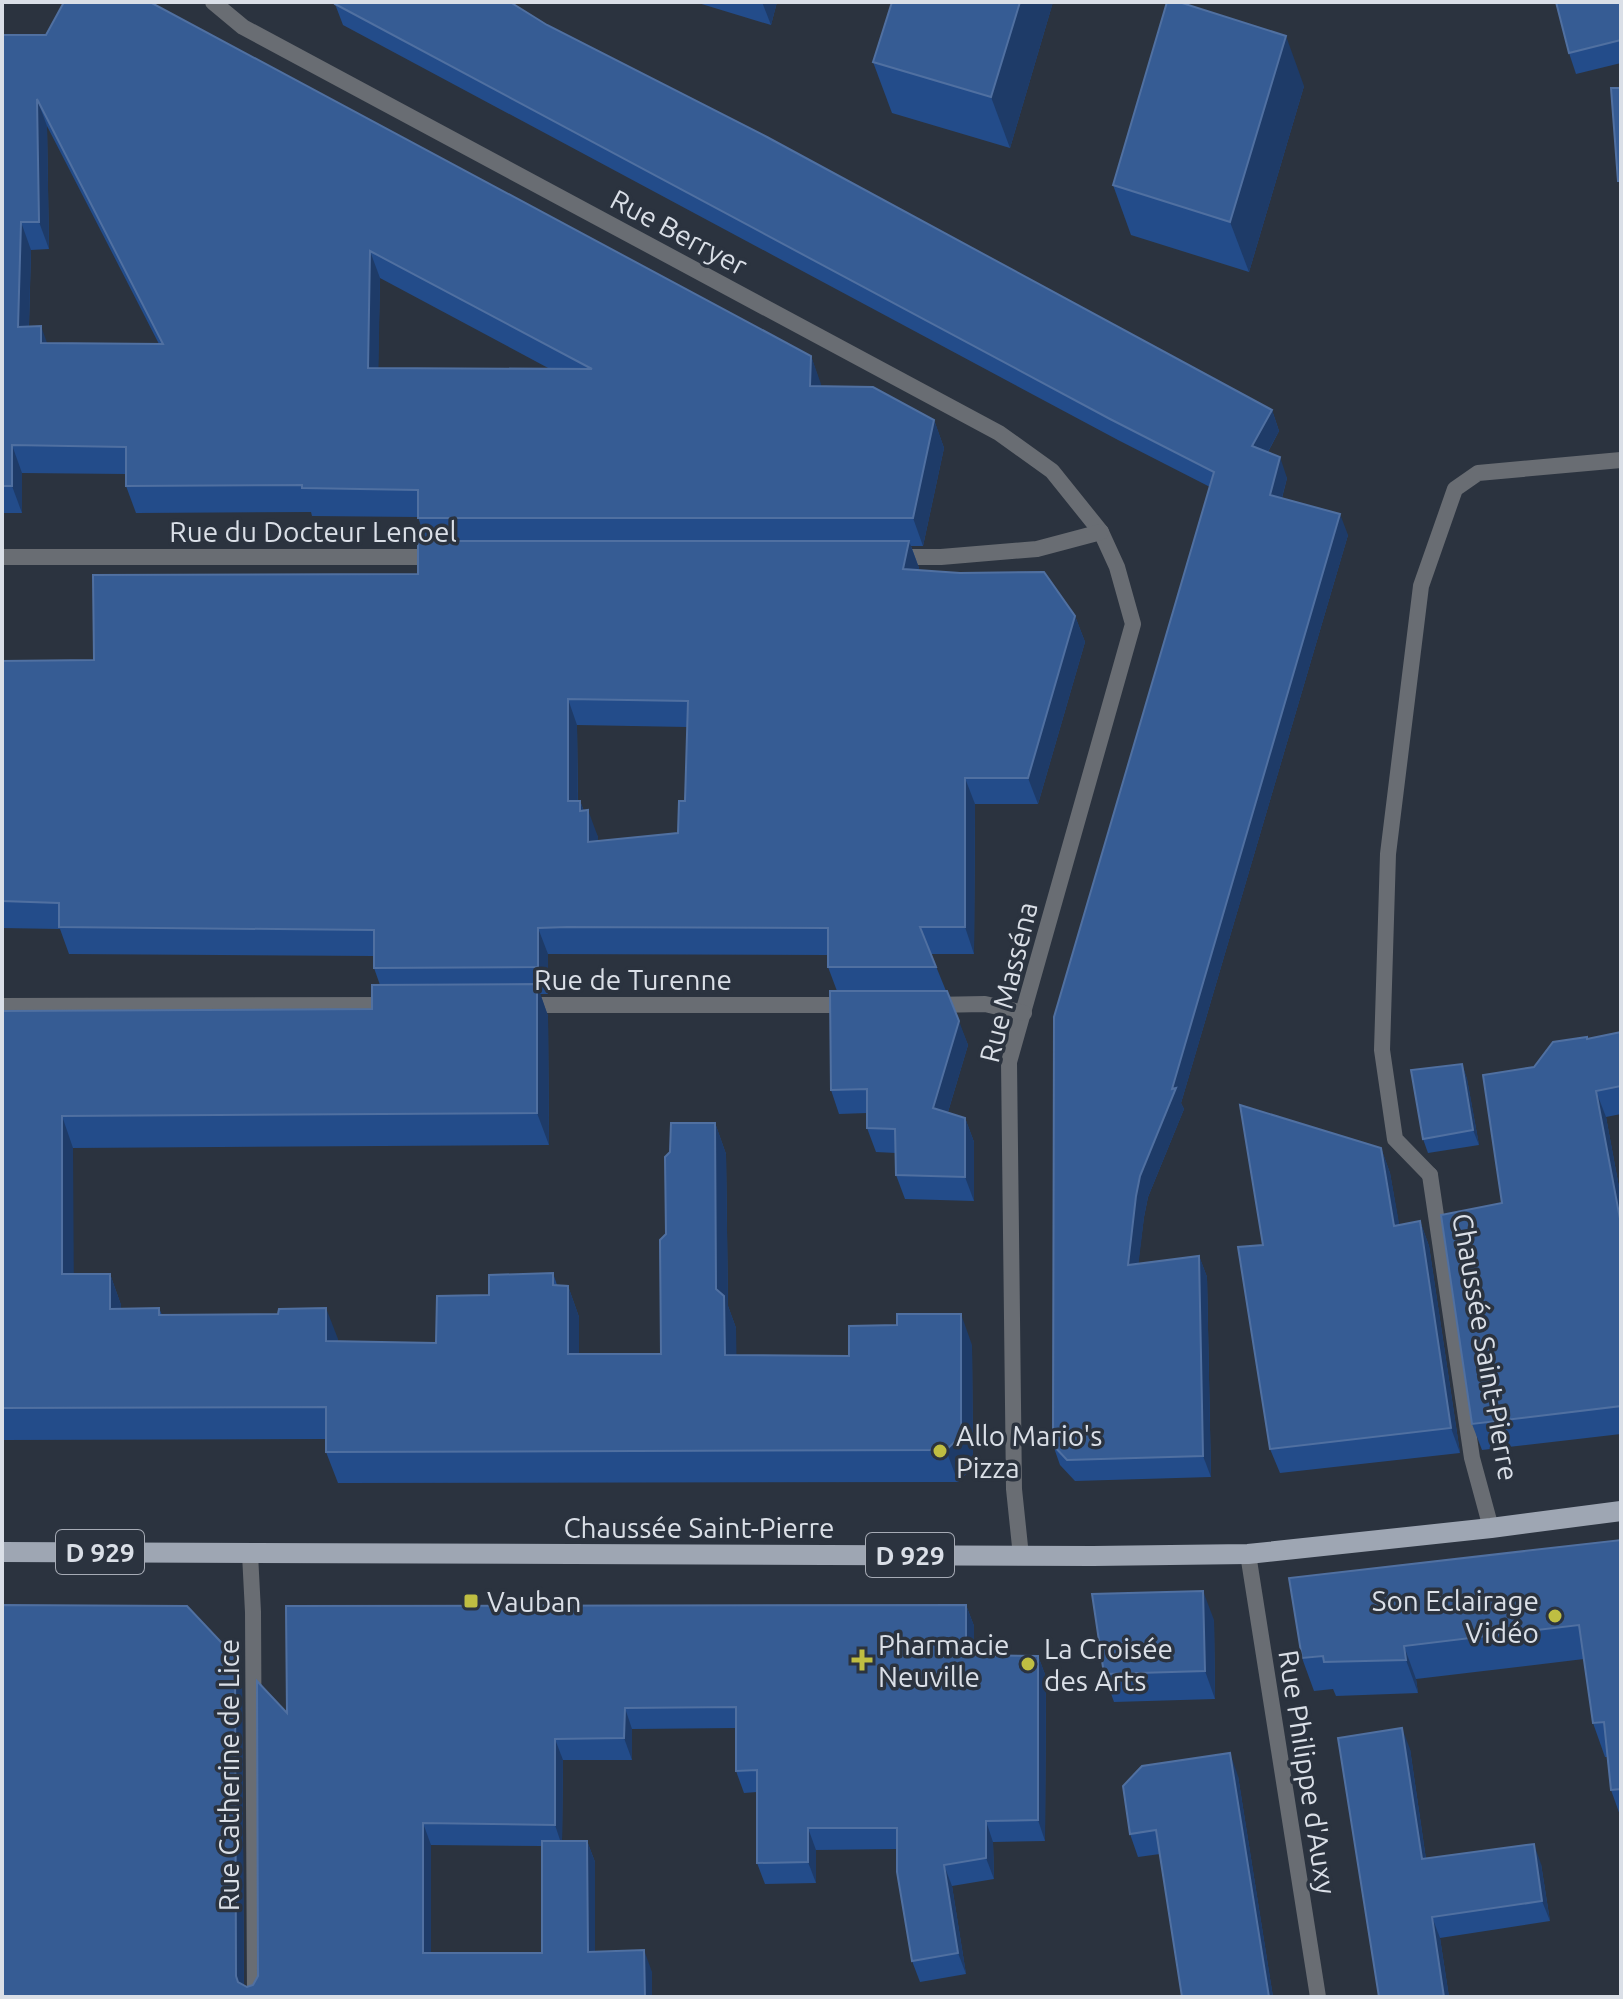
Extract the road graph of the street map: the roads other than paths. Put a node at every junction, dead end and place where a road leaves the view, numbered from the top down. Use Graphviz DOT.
graph roads {
  1 [pos="213,2"];
  2 [pos="1621,460"];
  3 [pos="1101,532"];
  4 [pos="2,557"];
  5 [pos="447,557"];
  6 [pos="877,557"];
  7 [pos="414,1005"];
  8 [pos="510,1005"];
  9 [pos="858,1005"];
  10 [pos="922,1005"];
  11 [pos="2,1006"];
  12 [pos="1024,1013"];
  13 [pos="1621,1511"];
  14 [pos="1491,1528"];
  15 [pos="2,1552"];
  16 [pos="250,1554"];
  17 [pos="1248,1554"];
  18 [pos="1021,1556"];
  19 [pos="255,1997"];
  20 [pos="1318,1997"];
  1 -- 3 [label="street, Rue Berryer"];
  2 -- 14 [label="street, Chaussée Saint-Pierre"];
  3 -- 6 [label="street"];
  3 -- 12 [label="street, Rue Masséna"];
  4 -- 5 [label="street, Rue du Docteur Lenoel"];
  7 -- 11 [label="street"];
  8 -- 9 [label="street, Rue de Turenne"];
  10 -- 12 [label="street"];
  12 -- 18 [label="street, Rue Masséna"];
  13 -- 14 [label="main road, Chaussée Saint-Pierre / D 929"];
  14 -- 17 [label="main road, Chaussée Saint-Pierre / D 929"];
  15 -- 16 [label="main road, Chaussée Saint-Pierre / D 929"];
  16 -- 18 [label="main road, Chaussée Saint-Pierre / D 929"];
  16 -- 19 [label="street, Rue Catherine de Lice"];
  17 -- 18 [label="main road, Chaussée Saint-Pierre / D 929"];
  17 -- 20 [label="street, Rue Philippe d'Auxy"];
}
